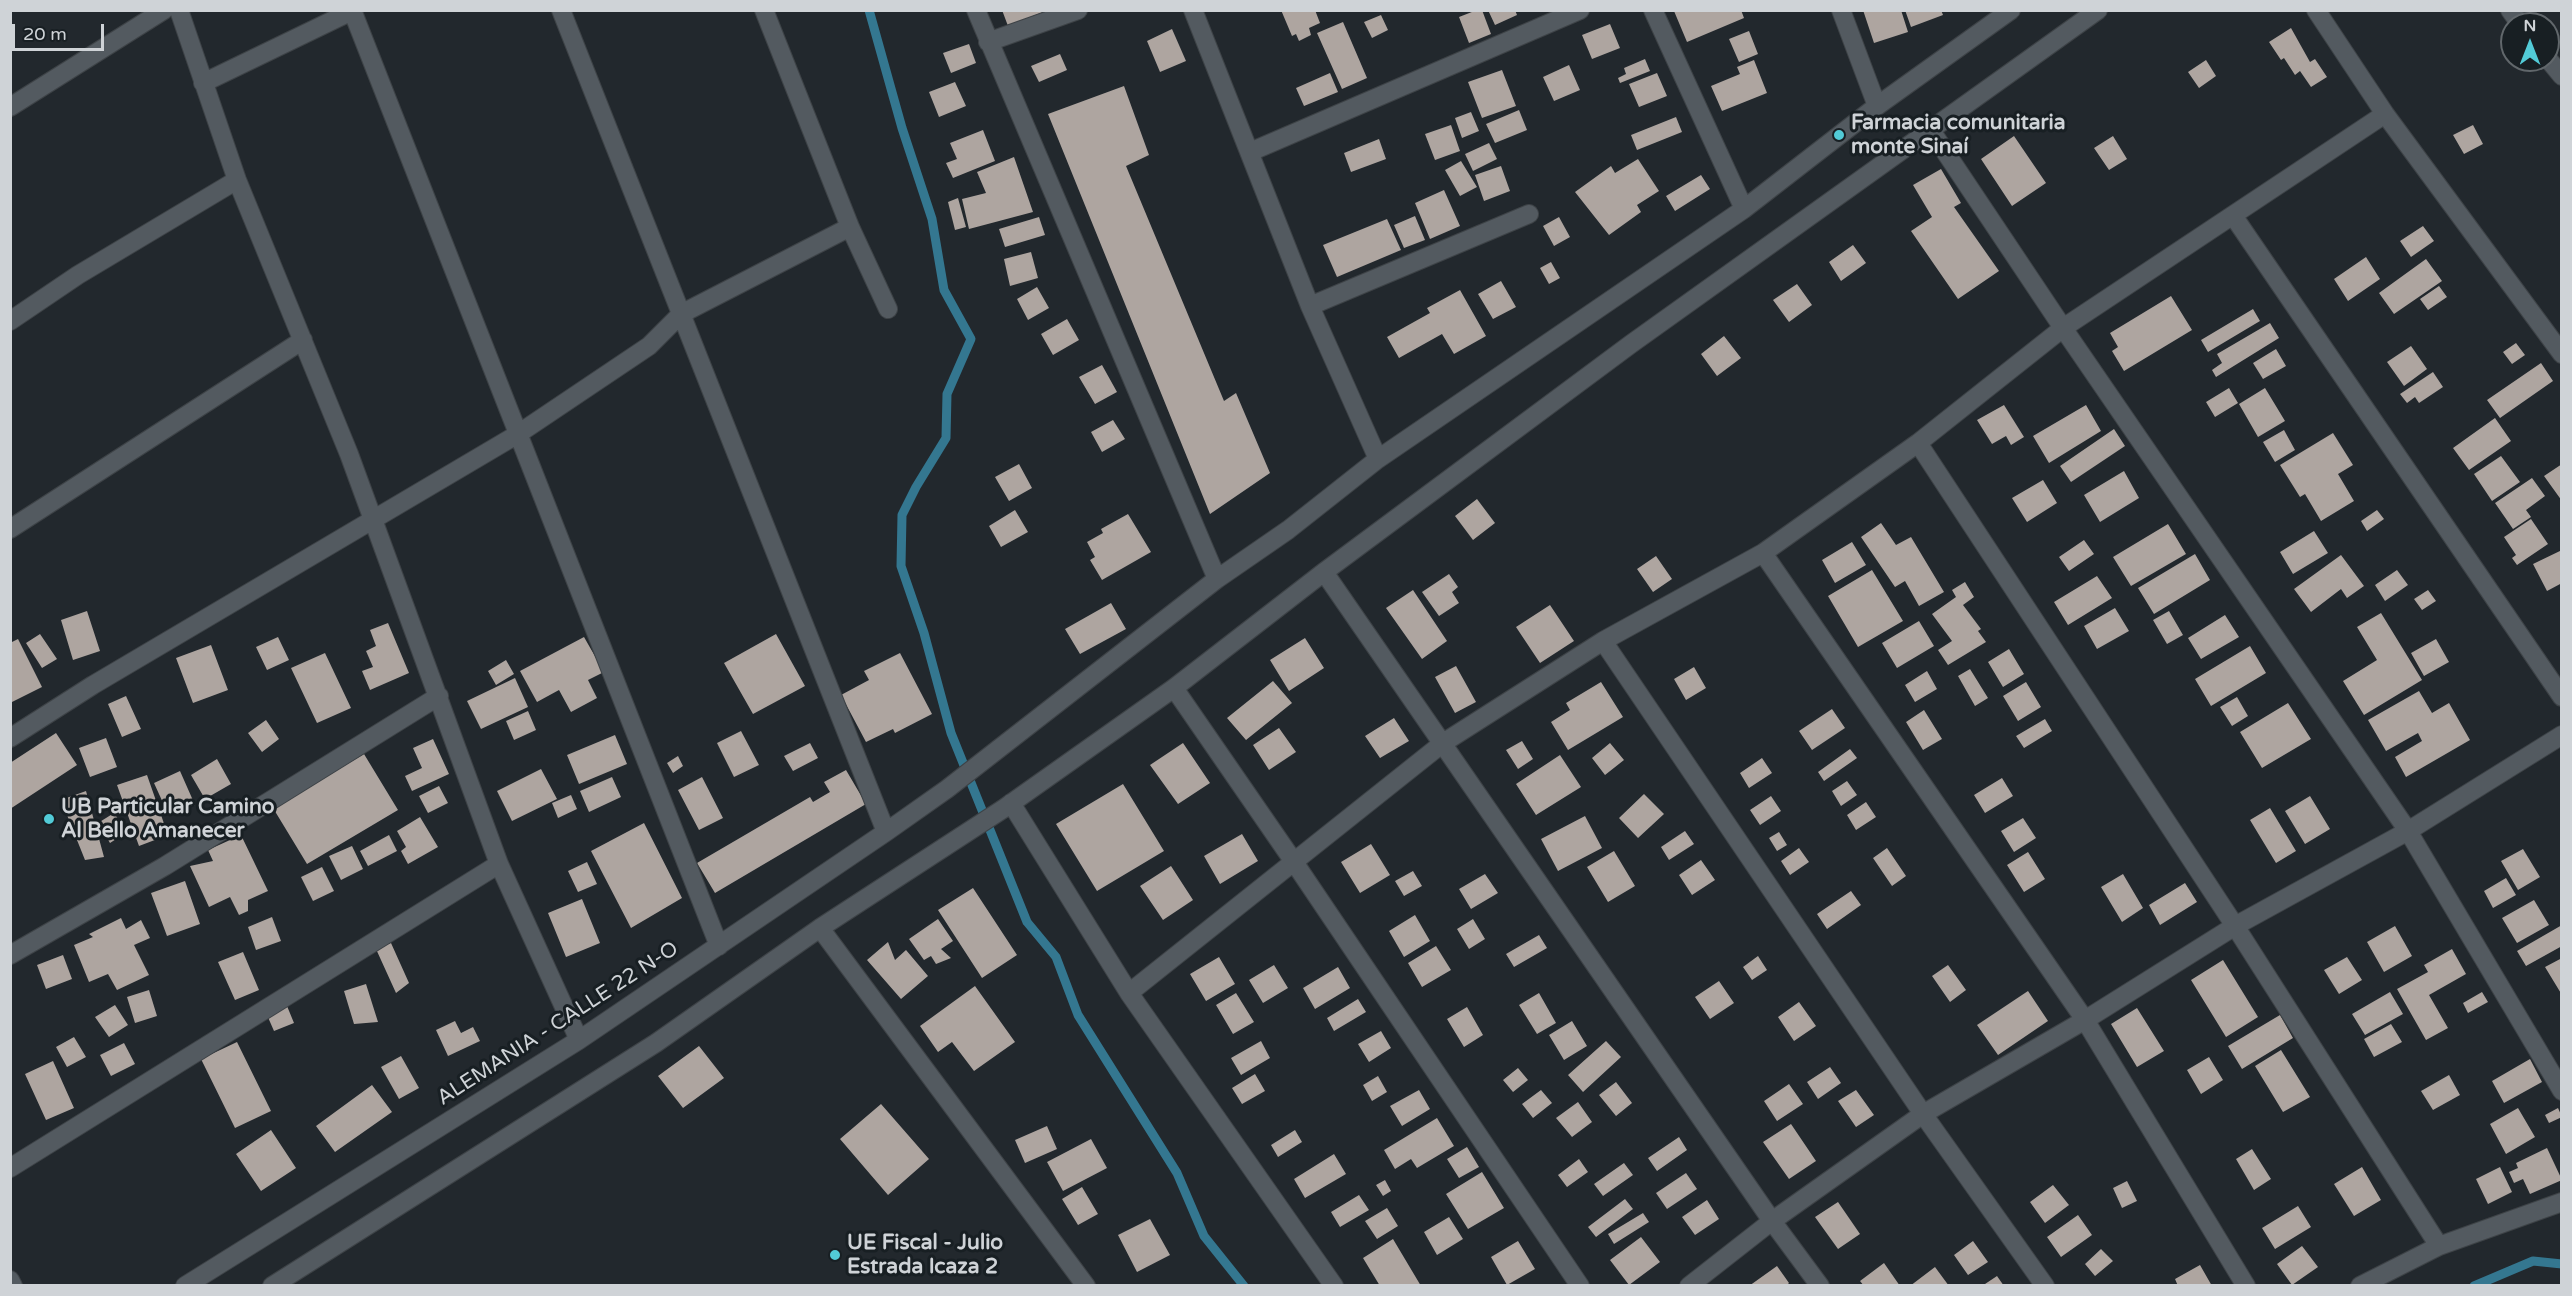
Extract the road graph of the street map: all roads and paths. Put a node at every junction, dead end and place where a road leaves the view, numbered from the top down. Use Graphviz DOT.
graph roads {
  1 [pos="164,10"];
  2 [pos="179,10"];
  3 [pos="561,10"];
  4 [pos="764,10"];
  5 [pos="976,10"];
  6 [pos="1078,10"];
  7 [pos="1193,10"];
  8 [pos="1580,10"];
  9 [pos="1653,10"];
  10 [pos="1841,10"];
  11 [pos="2011,10"];
  12 [pos="2098,10"];
  13 [pos="2316,10"];
  14 [pos="352,11"];
  15 [pos="988,42"];
  16 [pos="203,83"];
  17 [pos="1877,106"];
  18 [pos="10,107"];
  19 [pos="2385,114"];
  20 [pos="1930,129"];
  21 [pos="1250,152"];
  22 [pos="237,180"];
  23 [pos="1744,209"];
  24 [pos="1529,214"];
  25 [pos="2234,217"];
  26 [pos="850,227"];
  27 [pos="1310,306"];
  28 [pos="888,309"];
  29 [pos="681,314"];
  30 [pos="10,321"];
  31 [pos="2062,328"];
  32 [pos="303,340"];
  33 [pos="2562,354"];
  34 [pos="518,434"];
  35 [pos="1918,442"];
  36 [pos="1378,459"];
  37 [pos="373,518"];
  38 [pos="10,529"];
  39 [pos="1763,553"];
  40 [pos="1324,572"];
  41 [pos="1217,579"];
  42 [pos="1603,641"];
  43 [pos="1174,688"];
  44 [pos="439,696"];
  45 [pos="2562,697"];
  46 [pos="2562,735"];
  47 [pos="10,738"];
  48 [pos="1443,743"];
  49 [pos="1007,806"];
  50 [pos="2408,831"];
  51 [pos="886,832"];
  52 [pos="1294,862"];
  53 [pos="500,864"];
  54 [pos="2235,926"];
  55 [pos="820,928"];
  56 [pos="719,946"];
  57 [pos="10,955"];
  58 [pos="1129,993"];
  59 [pos="2085,1020"];
  60 [pos="579,1040"];
  61 [pos="2562,1091"];
  62 [pos="1923,1114"];
  63 [pos="10,1168"];
  64 [pos="2562,1202"];
  65 [pos="1772,1221"];
  66 [pos="2439,1246"];
  67 [pos="10,1280"];
  68 [pos="13,1286"];
  69 [pos="185,1286"];
  70 [pos="272,1286"];
  71 [pos="1086,1286"];
  72 [pos="1334,1286"];
  73 [pos="1580,1286"];
  74 [pos="1689,1286"];
  75 [pos="1820,1286"];
  76 [pos="2045,1286"];
  77 [pos="2246,1286"];
  78 [pos="2360,1286"];
  1 -- 18 [label="street"];
  2 -- 16 [label="street"];
  3 -- 29 [label="street"];
  4 -- 26 [label="street"];
  5 -- 15 [label="street"];
  6 -- 15 [label="street"];
  7 -- 21 [label="street"];
  8 -- 21 [label="street"];
  9 -- 23 [label="street"];
  10 -- 17 [label="street"];
  11 -- 17 [label="street, ALEMANIA - CALLE 22 N-O"];
  12 -- 20 [label="street"];
  13 -- 19 [label="street"];
  14 -- 16 [label="street"];
  14 -- 34 [label="street"];
  15 -- 41 [label="street"];
  16 -- 22 [label="street"];
  17 -- 23 [label="street, ALEMANIA - CALLE 22 N-O"];
  19 -- 25 [label="street"];
  19 -- 33 [label="street"];
  20 -- 31 [label="street"];
  20 -- 40 [label="street"];
  21 -- 27 [label="street"];
  22 -- 30 [label="street"];
  22 -- 32 [label="street"];
  23 -- 36 [label="street, ALEMANIA - CALLE 22 N-O"];
  24 -- 27 [label="street"];
  25 -- 31 [label="street"];
  25 -- 45 [label="street"];
  26 -- 28 [label="street"];
  26 -- 29 [label="street"];
  27 -- 36 [label="street"];
  29 -- 34 [label="street"];
  29 -- 51 [label="street"];
  31 -- 35 [label="street"];
  31 -- 50 [label="street"];
  32 -- 37 [label="street"];
  32 -- 38 [label="street"];
  34 -- 37 [label="street"];
  34 -- 56 [label="street"];
  35 -- 39 [label="street"];
  35 -- 54 [label="street"];
  36 -- 41 [label="street, ALEMANIA - CALLE 22 N-O"];
  37 -- 44 [label="street"];
  37 -- 47 [label="street"];
  39 -- 42 [label="street"];
  39 -- 59 [label="street"];
  40 -- 43 [label="street"];
  40 -- 48 [label="street"];
  41 -- 51 [label="street, ALEMANIA - CALLE 22 N-O"];
  42 -- 48 [label="street"];
  42 -- 62 [label="street"];
  43 -- 49 [label="street"];
  43 -- 52 [label="street"];
  44 -- 53 [label="street"];
  44 -- 57 [label="street"];
  46 -- 50 [label="street"];
  48 -- 52 [label="street"];
  48 -- 65 [label="street"];
  49 -- 55 [label="street"];
  49 -- 58 [label="street"];
  50 -- 54 [label="street"];
  50 -- 61 [label="street"];
  51 -- 56 [label="street, ALEMANIA - CALLE 22 N-O"];
  52 -- 58 [label="street"];
  52 -- 73 [label="street"];
  53 -- 60 [label="street"];
  53 -- 63 [label="street"];
  54 -- 59 [label="street"];
  54 -- 66 [label="street"];
  55 -- 70 [label="street"];
  55 -- 71 [label="street"];
  56 -- 60 [label="street, ALEMANIA - CALLE 22 N-O"];
  58 -- 72 [label="street"];
  59 -- 62 [label="street"];
  59 -- 77 [label="street"];
  60 -- 69 [label="street, ALEMANIA - CALLE 22 N-O"];
  62 -- 65 [label="street"];
  62 -- 76 [label="street"];
  64 -- 66 [label="street"];
  65 -- 74 [label="street"];
  65 -- 75 [label="street"];
  66 -- 78 [label="street"];
  67 -- 68 [label="street"];
}
